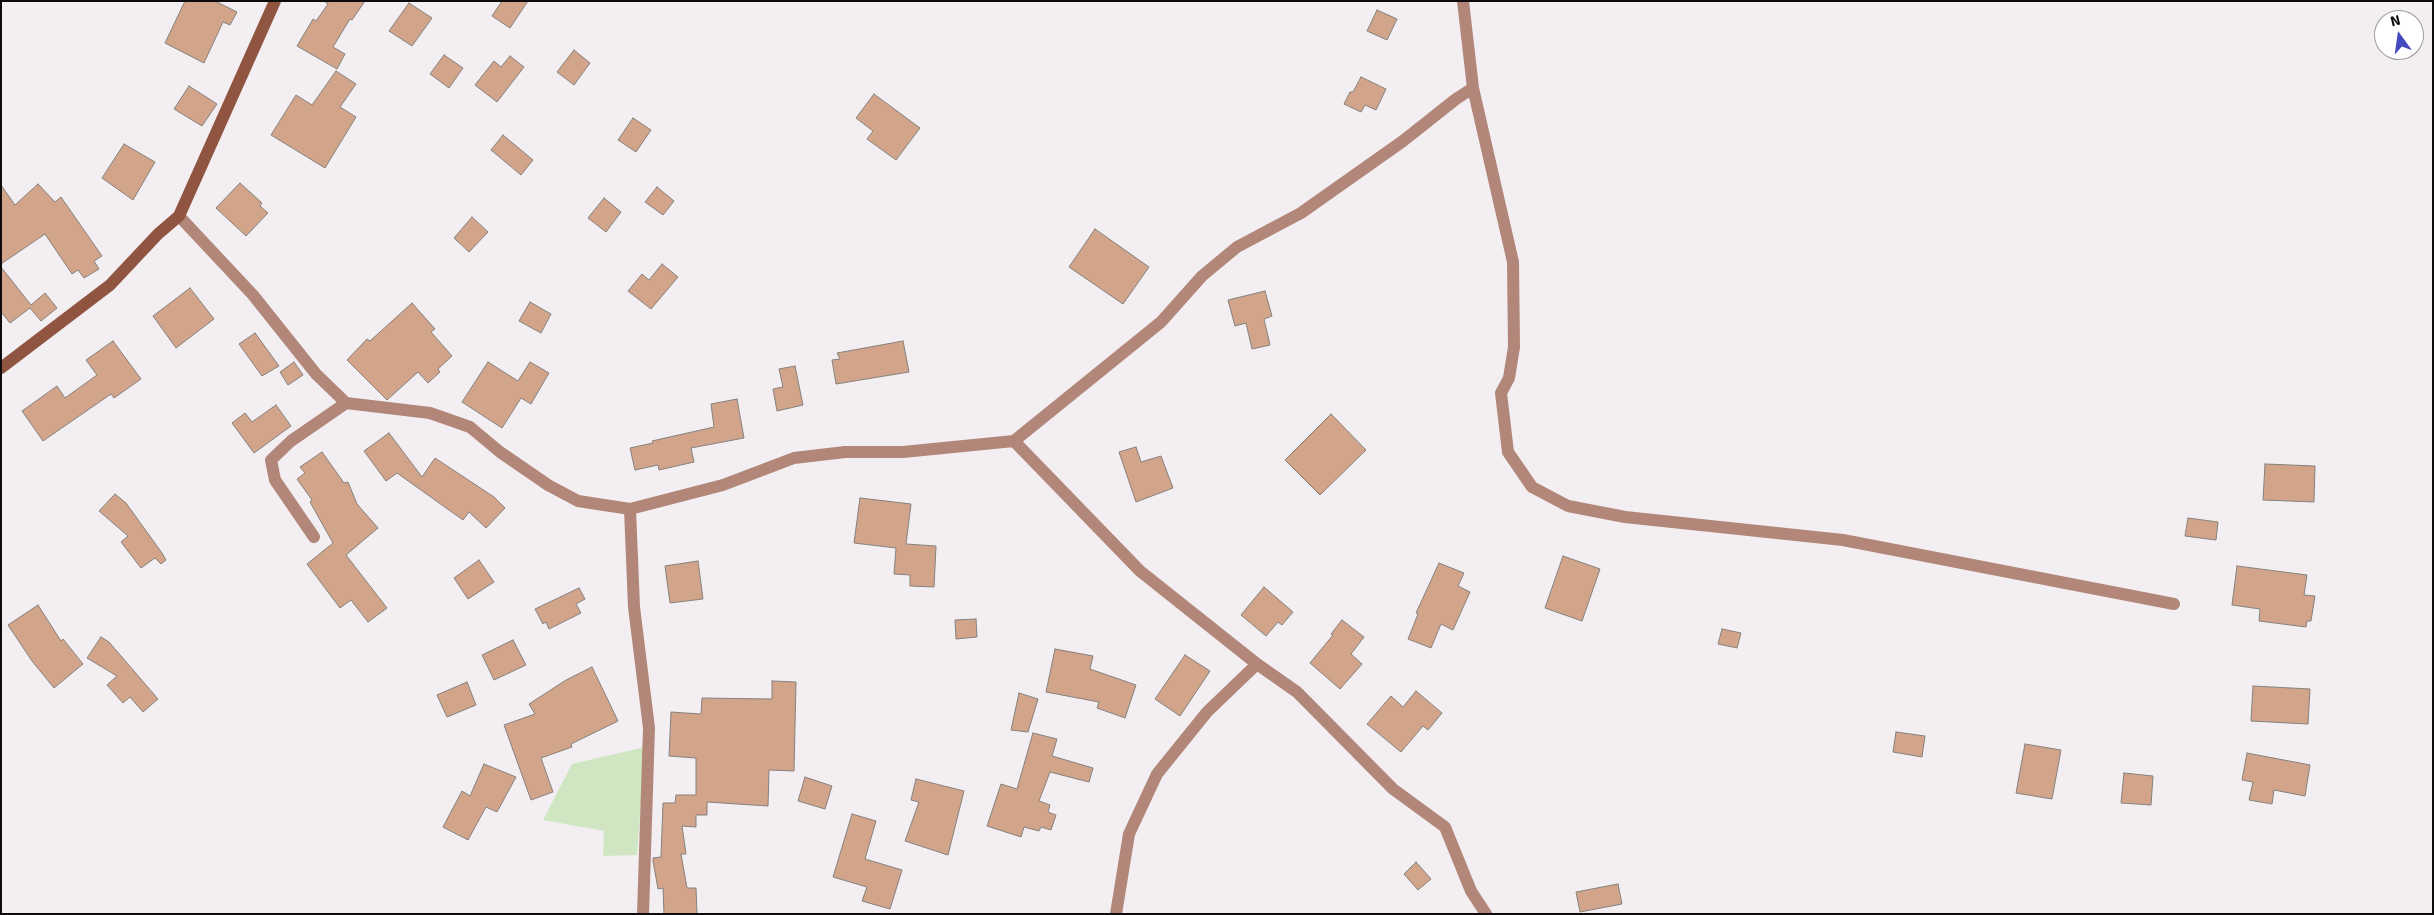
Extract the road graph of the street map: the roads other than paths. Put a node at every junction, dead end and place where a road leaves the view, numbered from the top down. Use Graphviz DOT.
graph roads {
  1 [pos="275,1"];
  2 [pos="1463,1"];
  3 [pos="1473,88"];
  4 [pos="179,216"];
  5 [pos="1,368"];
  6 [pos="346,403"];
  7 [pos="1014,441"];
  8 [pos="630,510"];
  9 [pos="314,537"];
  10 [pos="2174,604"];
  11 [pos="1257,664"];
  12 [pos="643,914"];
  13 [pos="1116,914"];
  14 [pos="1486,914"];
  1 -- 4 [label="main road"];
  2 -- 3 [label="street"];
  3 -- 7 [label="street"];
  3 -- 10 [label="street"];
  4 -- 5 [label="main road"];
  4 -- 6 [label="street"];
  6 -- 8 [label="street"];
  6 -- 9 [label="street"];
  7 -- 8 [label="street"];
  7 -- 11 [label="street"];
  8 -- 12 [label="street"];
  11 -- 13 [label="street"];
  11 -- 14 [label="street"];
}
